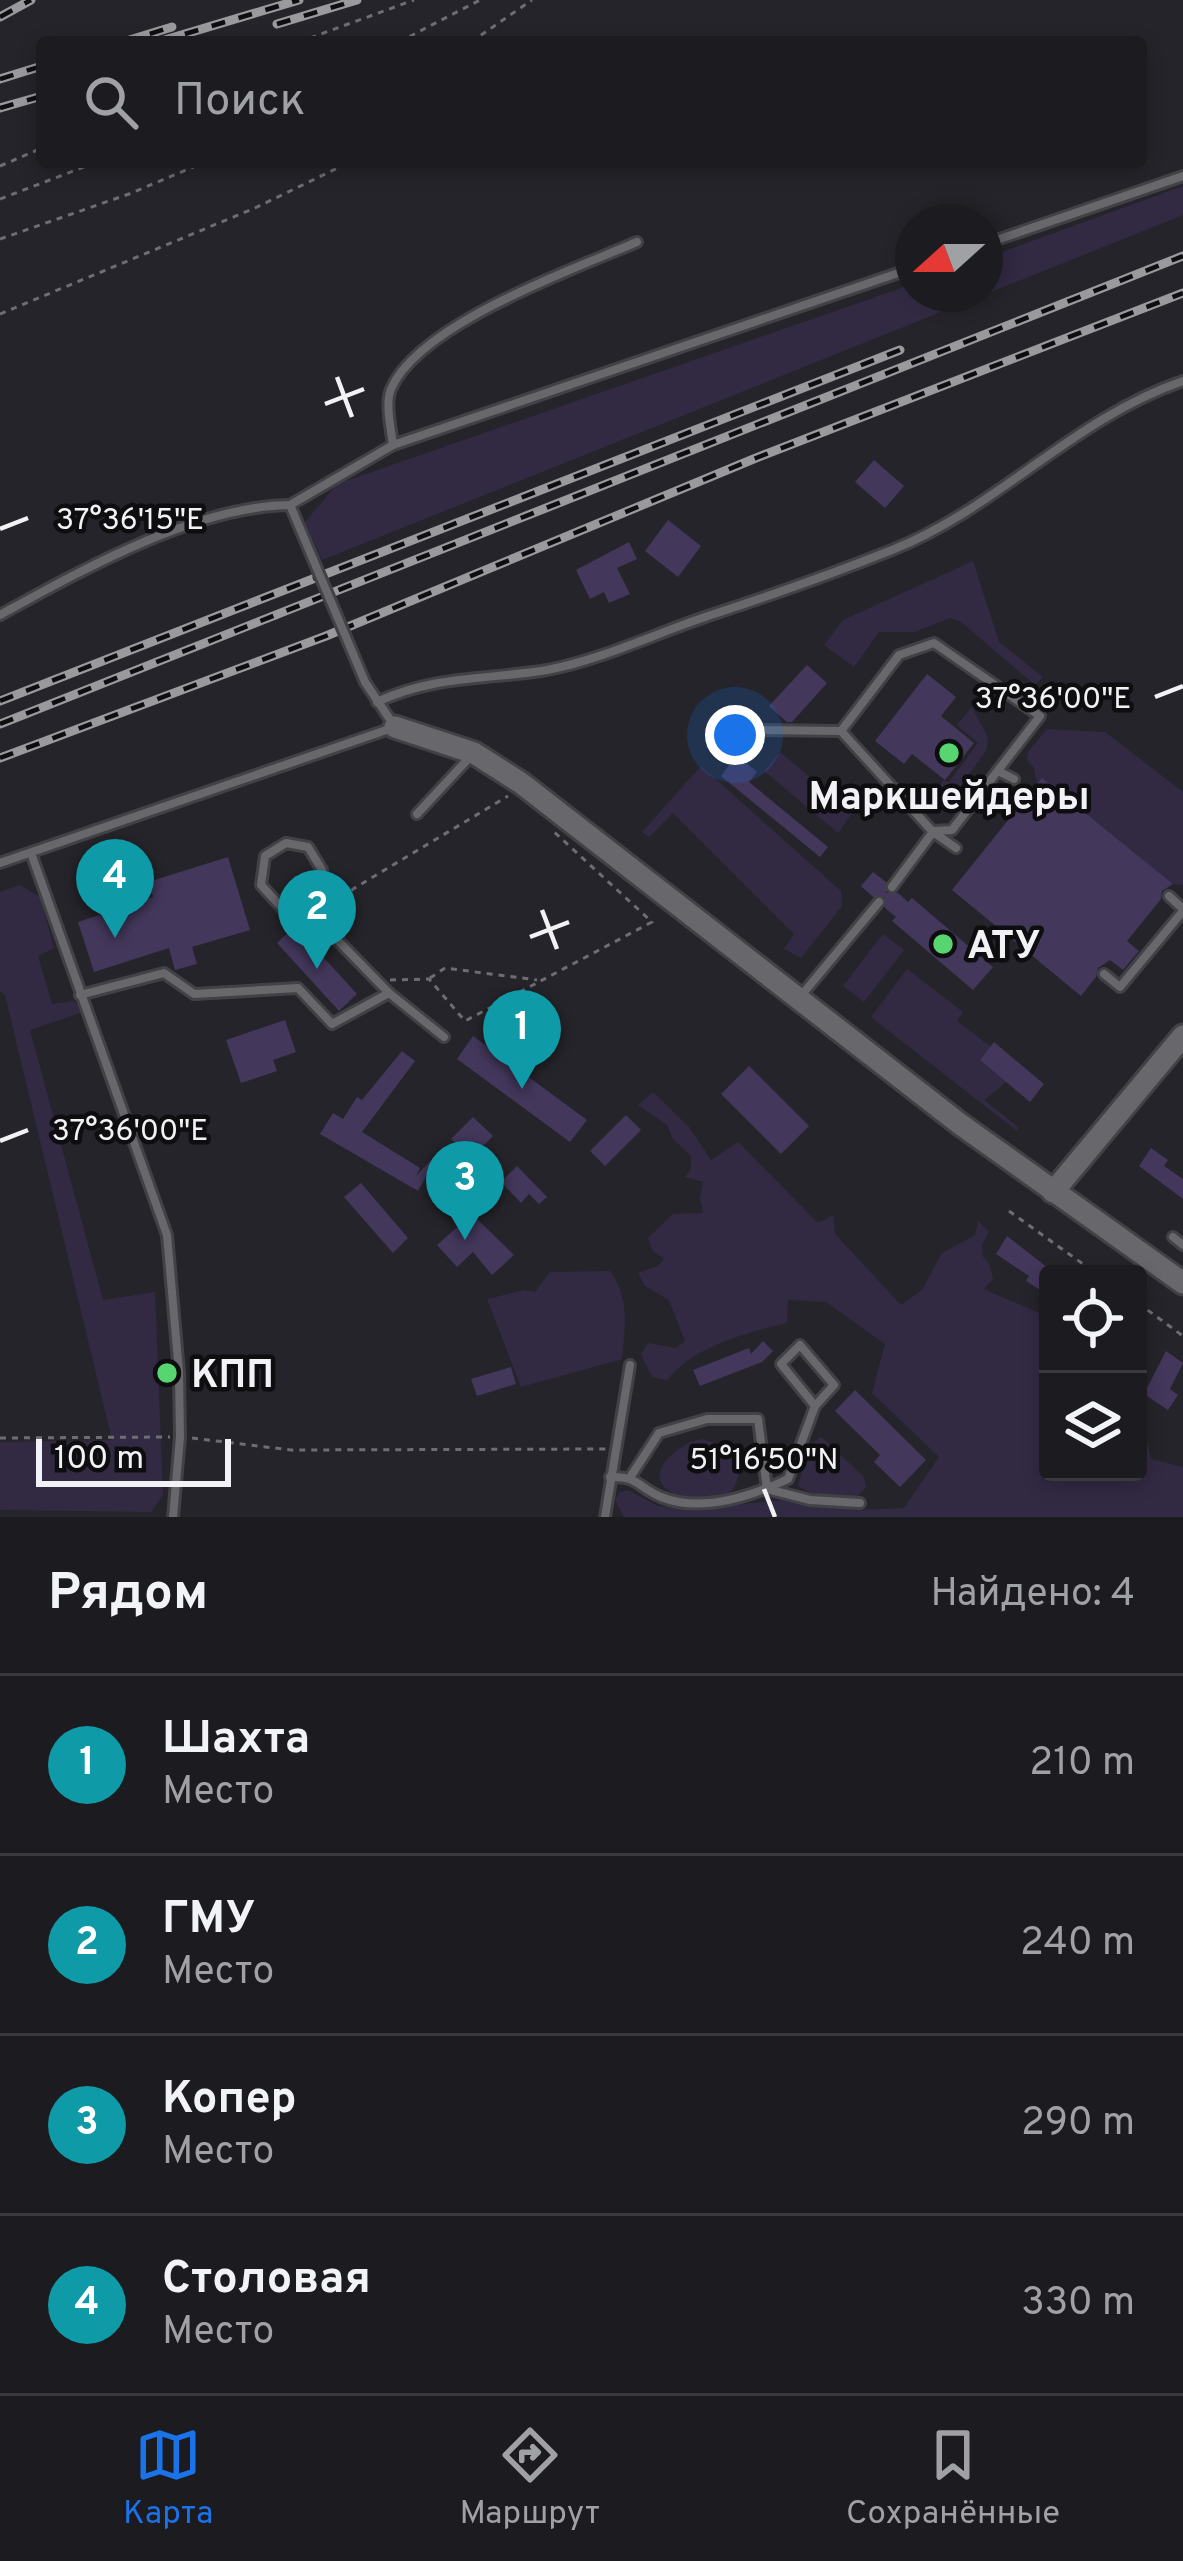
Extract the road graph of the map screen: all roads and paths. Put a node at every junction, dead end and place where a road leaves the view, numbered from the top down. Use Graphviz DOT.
graph roads {
  1 [pos="414,0"];
  2 [pos="480,0"];
  3 [pos="532,0"];
  4 [pos="315,36"];
  5 [pos="411,36"];
  6 [pos="480,36"];
  7 [pos="36,151"];
  8 [pos="0,166"];
  9 [pos="81,168"];
  10 [pos="190,168"];
  11 [pos="338,168"];
  12 [pos="1183,176"];
  13 [pos="0,199"];
  14 [pos="0,238"];
  15 [pos="1003,238"];
  16 [pos="637,242"];
  17 [pos="895,274"];
  18 [pos="0,314"];
  19 [pos="1183,381"];
  20 [pos="393,445"];
  21 [pos="290,506"];
  22 [pos="0,615"];
  23 [pos="377,702"];
  24 [pos="395,728"];
  25 [pos="759,730"];
  26 [pos="841,731"];
  27 [pos="474,753"];
  28 [pos="998,771"];
  29 [pos="1014,779"];
  30 [pos="510,795"];
  31 [pos="417,814"];
  32 [pos="550,828"];
  33 [pos="933,832"];
  34 [pos="956,848"];
  35 [pos="32,853"];
  36 [pos="0,863"];
  37 [pos="892,887"];
  38 [pos="1169,896"];
  39 [pos="879,902"];
  40 [pos="1183,910"];
  41 [pos="313,915"];
  42 [pos="322,925"];
  43 [pos="1104,974"];
  44 [pos="429,980"];
  45 [pos="542,980"];
  46 [pos="376,981"];
  47 [pos="388,993"];
  48 [pos="80,994"];
  49 [pos="800,998"];
  50 [pos="1183,1036"];
  51 [pos="444,1037"];
  52 [pos="1053,1192"];
  53 [pos="1009,1211"];
  54 [pos="1173,1237"];
  55 [pos="1183,1245"];
  56 [pos="1084,1265"];
  57 [pos="1183,1283"];
  58 [pos="1147,1310"];
  59 [pos="1183,1336"];
  60 [pos="630,1365"];
  61 [pos="815,1406"];
  62 [pos="180,1436"];
  63 [pos="0,1438"];
  64 [pos="615,1449"];
  65 [pos="631,1476"];
  66 [pos="610,1477"];
  67 [pos="767,1489"];
  68 [pos="860,1504"];
  69 [pos="173,1517"];
  70 [pos="604,1517"];
  1 -- 4 [label="path"];
  2 -- 5 [label="path"];
  3 -- 6 [label="path"];
  7 -- 8 [label="path"];
  9 -- 13 [label="path"];
  10 -- 14 [label="path"];
  11 -- 18 [label="path"];
  12 -- 15 [label="lane"];
  16 -- 20 [label="lane"];
  17 -- 20 [label="lane"];
  19 -- 23 [label="lane"];
  20 -- 21 [label="lane"];
  21 -- 22 [label="lane"];
  21 -- 23 [label="lane, bridge"];
  23 -- 24 [label="lane"];
  24 -- 27 [label="street"];
  24 -- 35 [label="lane"];
  25 -- 26 [label="lane"];
  26 -- 28 [label="lane"];
  26 -- 33 [label="lane"];
  27 -- 31 [label="lane"];
  27 -- 49 [label="street"];
  28 -- 29 [label="lane"];
  28 -- 33 [label="lane"];
  30 -- 42 [label="path"];
  32 -- 45 [label="path"];
  33 -- 34 [label="lane"];
  33 -- 37 [label="lane"];
  35 -- 36 [label="lane"];
  35 -- 48 [label="lane"];
  38 -- 40 [label="lane"];
  39 -- 49 [label="lane"];
  40 -- 43 [label="lane"];
  41 -- 41 [label="lane"];
  41 -- 42 [label="lane"];
  42 -- 46 [label="lane"];
  44 -- 45 [label="path"];
  44 -- 45 [label="path"];
  44 -- 46 [label="path"];
  46 -- 47 [label="lane"];
  47 -- 48 [label="lane"];
  47 -- 51 [label="lane"];
  48 -- 62 [label="lane"];
  49 -- 52 [label="street"];
  50 -- 52 [label="street"];
  52 -- 57 [label="street"];
  53 -- 56 [label="path"];
  54 -- 55 [label="lane"];
  58 -- 59 [label="path"];
  60 -- 64 [label="lane"];
  61 -- 61 [label="lane"];
  61 -- 67 [label="lane"];
  62 -- 63 [label="path"];
  62 -- 64 [label="path"];
  62 -- 69 [label="lane"];
  64 -- 66 [label="lane"];
  65 -- 66 [label="lane"];
  65 -- 67 [label="lane"];
  65 -- 67 [label="lane"];
  66 -- 70 [label="lane"];
  67 -- 68 [label="lane"];
}
